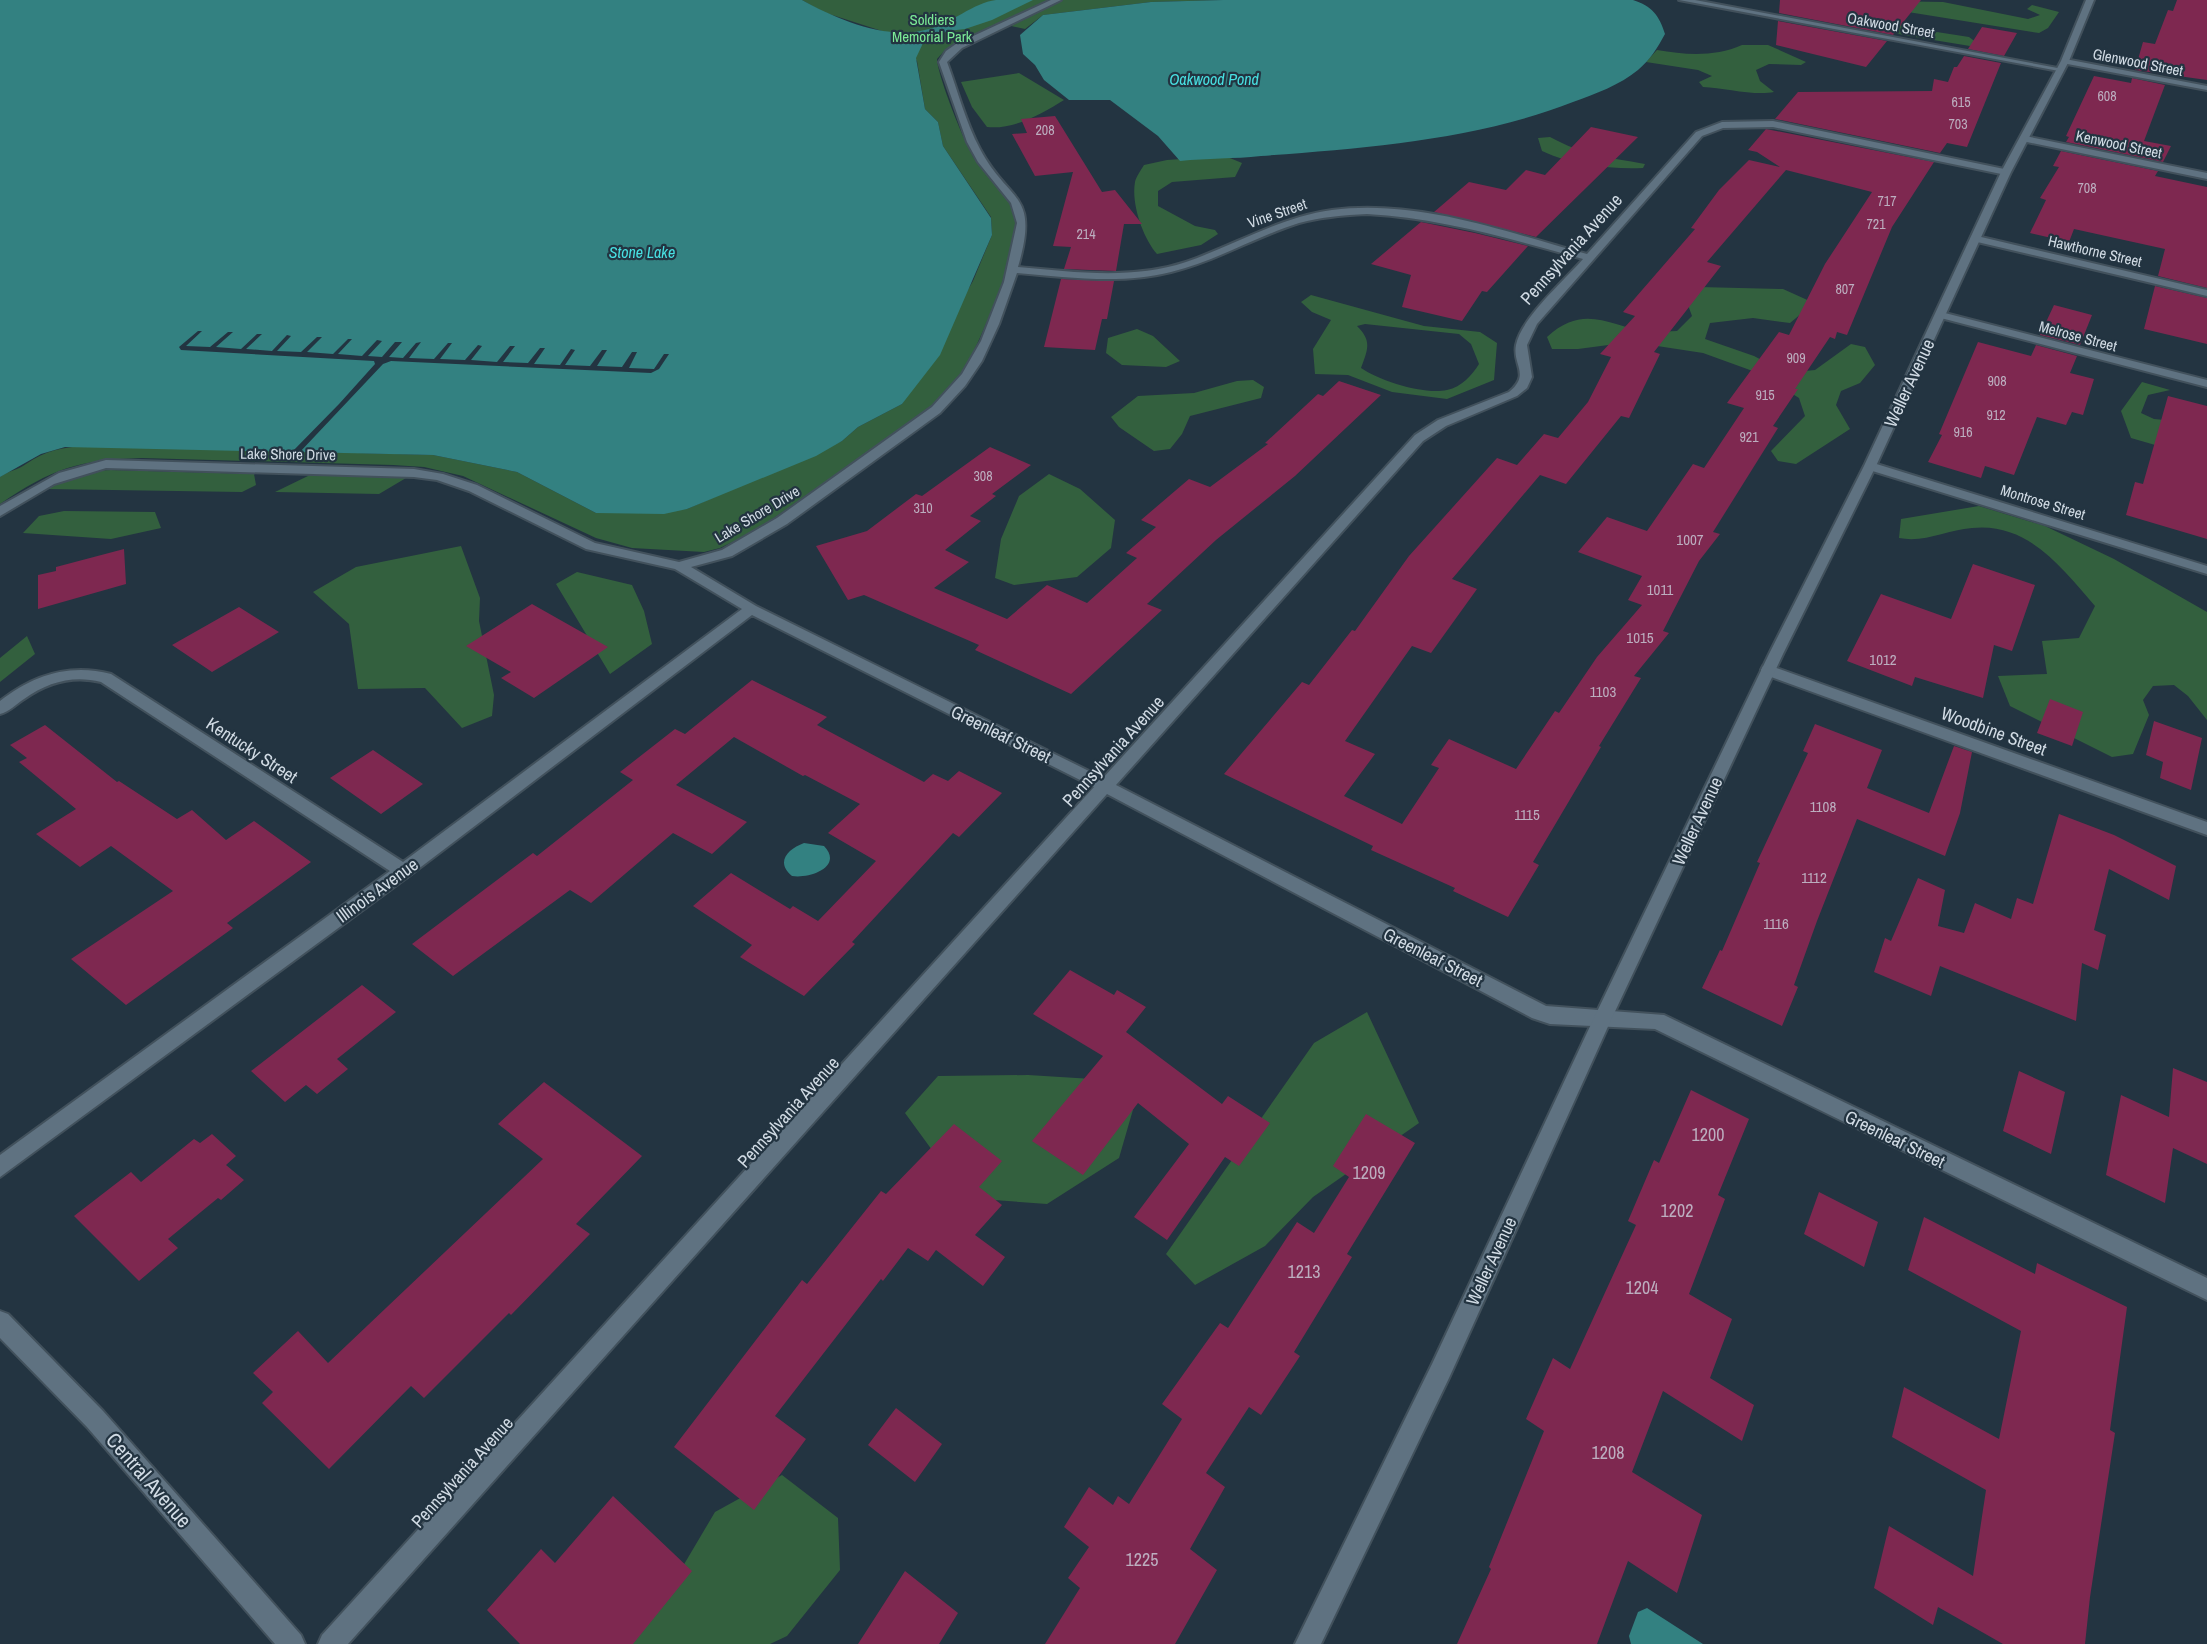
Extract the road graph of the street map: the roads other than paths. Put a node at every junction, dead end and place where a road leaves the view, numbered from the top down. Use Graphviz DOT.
graph roads {
  1 [pos="1058,0"];
  2 [pos="1683,0"];
  3 [pos="2090,0"];
  4 [pos="2062,65"];
  5 [pos="2207,88"];
  6 [pos="2025,138"];
  7 [pos="2006,172"];
  8 [pos="2207,176"];
  9 [pos="1977,239"];
  10 [pos="1589,258"];
  11 [pos="1012,270"];
  12 [pos="2207,293"];
  13 [pos="1941,315"];
  14 [pos="2207,384"];
  15 [pos="1870,466"];
  16 [pos="0,512"];
  17 [pos="679,566"];
  18 [pos="2207,570"];
  19 [pos="751,609"];
  20 [pos="1768,670"];
  21 [pos="0,709"];
  22 [pos="1107,787"];
  23 [pos="2207,829"];
  24 [pos="403,871"];
  25 [pos="1602,1020"];
  26 [pos="0,1167"];
  27 [pos="2207,1289"];
  28 [pos="0,1322"];
  29 [pos="292,1644"];
  30 [pos="331,1644"];
  31 [pos="1308,1644"];
  1 -- 11 [label="street, Lake Shore Drive"];
  2 -- 4 [label="street, Oakwood Street"];
  3 -- 4 [label="street, Weller Avenue"];
  4 -- 5 [label="street, Glenwood Street"];
  4 -- 6 [label="street, Weller Avenue"];
  6 -- 7 [label="street, Weller Avenue"];
  6 -- 8 [label="street, Kenwood Street"];
  7 -- 9 [label="street, Weller Avenue"];
  7 -- 10 [label="street, Pennsylvania Avenue"];
  9 -- 12 [label="street, Hawthorne Street"];
  9 -- 13 [label="street, Weller Avenue"];
  10 -- 11 [label="street, Vine Street"];
  10 -- 22 [label="street, Pennsylvania Avenue"];
  11 -- 17 [label="street, Lake Shore Drive"];
  13 -- 14 [label="street, Melrose Street"];
  13 -- 15 [label="street, Weller Avenue"];
  15 -- 18 [label="street, Montrose Street"];
  15 -- 20 [label="street, Weller Avenue"];
  16 -- 17 [label="street, Lake Shore Drive"];
  17 -- 19 [label="street, Greenleaf Street"];
  19 -- 22 [label="street, Greenleaf Street"];
  19 -- 24 [label="street, Illinois Avenue"];
  20 -- 23 [label="street, Woodbine Street"];
  20 -- 25 [label="street, Weller Avenue"];
  21 -- 24 [label="street, Kentucky Street"];
  22 -- 25 [label="street, Greenleaf Street"];
  22 -- 30 [label="street, Pennsylvania Avenue"];
  24 -- 26 [label="street, Illinois Avenue"];
  25 -- 27 [label="street, Greenleaf Street"];
  25 -- 31 [label="street, Weller Avenue"];
  28 -- 29 [label="street, Central Avenue"];
}
